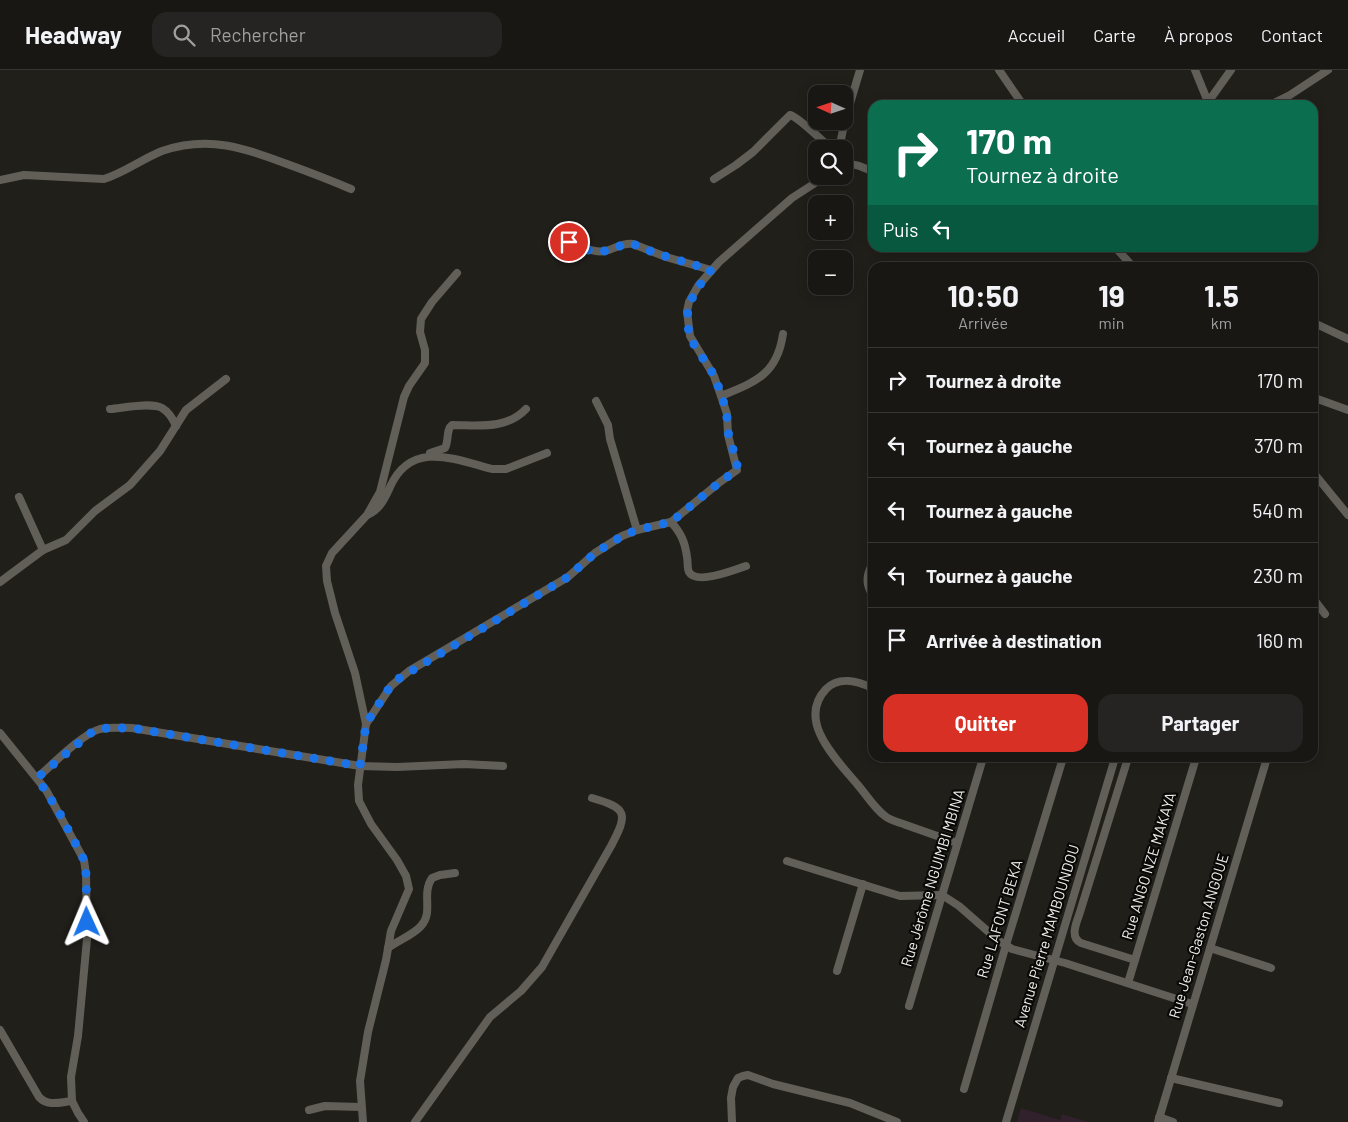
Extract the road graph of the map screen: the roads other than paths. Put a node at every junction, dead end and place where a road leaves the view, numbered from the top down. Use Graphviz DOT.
graph roads {
  1 [pos="860,70"];
  2 [pos="999,70"];
  3 [pos="1195,70"];
  4 [pos="1231,70"];
  5 [pos="1328,70"];
  6 [pos="1020,100"];
  7 [pos="1206,100"];
  8 [pos="1210,100"];
  9 [pos="1280,100"];
  10 [pos="822,140"];
  11 [pos="841,140"];
  12 [pos="853,164"];
  13 [pos="868,169"];
  14 [pos="714,179"];
  15 [pos="0,180"];
  16 [pos="812,185"];
  17 [pos="351,189"];
  18 [pos="569,242"];
  19 [pos="1120,252"];
  20 [pos="1129,262"];
  21 [pos="711,270"];
  22 [pos="456,273"];
  23 [pos="1318,325"];
  24 [pos="783,334"];
  25 [pos="1348,339"];
  26 [pos="226,379"];
  27 [pos="721,396"];
  28 [pos="1318,399"];
  29 [pos="596,401"];
  30 [pos="110,409"];
  31 [pos="526,409"];
  32 [pos="1348,410"];
  33 [pos="176,426"];
  34 [pos="547,453"];
  35 [pos="427,456"];
  36 [pos="1318,478"];
  37 [pos="19,497"];
  38 [pos="367,515"];
  39 [pos="1348,515"];
  40 [pos="671,522"];
  41 [pos="637,530"];
  42 [pos="43,550"];
  43 [pos="746,566"];
  44 [pos="868,575"];
  45 [pos="0,582"];
  46 [pos="868,587"];
  47 [pos="1318,604"];
  48 [pos="1326,614"];
  49 [pos="868,686"];
  50 [pos="366,724"];
  51 [pos="0,733"];
  52 [pos="982,762"];
  53 [pos="1062,762"];
  54 [pos="1114,762"];
  55 [pos="1127,762"];
  56 [pos="1195,762"];
  57 [pos="1266,762"];
  58 [pos="360,766"];
  59 [pos="503,766"];
  60 [pos="37,778"];
  61 [pos="592,798"];
  62 [pos="957,843"];
  63 [pos="787,862"];
  64 [pos="456,873"];
  65 [pos="863,884"];
  66 [pos="942,895"];
  67 [pos="1006,945"];
  68 [pos="388,948"];
  69 [pos="1210,948"];
  70 [pos="1054,960"];
  71 [pos="1135,960"];
  72 [pos="1272,968"];
  73 [pos="837,971"];
  74 [pos="1128,983"];
  75 [pos="1192,1004"];
  76 [pos="909,1006"];
  77 [pos="0,1030"];
  78 [pos="1170,1078"];
  79 [pos="964,1090"];
  80 [pos="72,1100"];
  81 [pos="1279,1103"];
  82 [pos="361,1107"];
  83 [pos="309,1110"];
  84 [pos="1158,1120"];
  85 [pos="84,1122"];
  86 [pos="362,1122"];
  87 [pos="415,1122"];
  88 [pos="732,1122"];
  89 [pos="897,1122"];
  90 [pos="1006,1122"];
  91 [pos="1174,1122"];
  1 -- 11 [label="street"];
  2 -- 6 [label="street"];
  3 -- 7 [label="street"];
  4 -- 8 [label="street"];
  5 -- 9 [label="street"];
  10 -- 14 [label="street"];
  12 -- 13 [label="street"];
  15 -- 17 [label="street"];
  16 -- 21 [label="street"];
  18 -- 21 [label="street"];
  19 -- 20 [label="street"];
  21 -- 27 [label="street"];
  22 -- 38 [label="street"];
  23 -- 25 [label="street"];
  24 -- 27 [label="street"];
  26 -- 33 [label="street"];
  27 -- 40 [label="street"];
  28 -- 32 [label="street"];
  29 -- 41 [label="street"];
  30 -- 33 [label="street"];
  31 -- 35 [label="street"];
  33 -- 42 [label="street"];
  34 -- 35 [label="street"];
  35 -- 38 [label="street"];
  36 -- 39 [label="street"];
  37 -- 42 [label="street"];
  38 -- 50 [label="street"];
  40 -- 41 [label="street"];
  40 -- 43 [label="street"];
  41 -- 50 [label="street"];
  42 -- 45 [label="street"];
  44 -- 46 [label="street"];
  47 -- 48 [label="street"];
  49 -- 62 [label="street"];
  50 -- 58 [label="street"];
  51 -- 60 [label="street"];
  52 -- 62 [label="street, Rue Jérôme NGUIMBI MBINA"];
  53 -- 67 [label="street, Rue LAFONT BEKA"];
  54 -- 70 [label="street, Avenue Pierre MAMBOUNDOU"];
  55 -- 71 [label="street"];
  56 -- 71 [label="street, Rue ANGO NZE MAKAYA"];
  57 -- 69 [label="street, Rue Jean-Gaston ANGOUE"];
  58 -- 59 [label="street"];
  58 -- 60 [label="street"];
  58 -- 68 [label="street"];
  60 -- 80 [label="street"];
  61 -- 87 [label="street"];
  62 -- 66 [label="street, Rue Jérôme NGUIMBI MBINA"];
  63 -- 65 [label="street"];
  64 -- 68 [label="street"];
  65 -- 66 [label="street"];
  65 -- 73 [label="street"];
  66 -- 67 [label="street"];
  66 -- 76 [label="street, Rue Jérôme NGUIMBI MBINA"];
  67 -- 70 [label="street"];
  67 -- 79 [label="street, Rue LAFONT BEKA"];
  68 -- 82 [label="street"];
  69 -- 72 [label="street"];
  69 -- 75 [label="street, Rue Jean-Gaston ANGOUE"];
  70 -- 74 [label="street"];
  70 -- 90 [label="street, Avenue Pierre MAMBOUNDOU"];
  71 -- 74 [label="street, Rue ANGO NZE MAKAYA"];
  74 -- 75 [label="street"];
  75 -- 78 [label="street, Rue Jean-Gaston ANGOUE"];
  77 -- 80 [label="street"];
  78 -- 81 [label="street"];
  78 -- 84 [label="street, Rue Jean-Gaston ANGOUE"];
  80 -- 85 [label="street"];
  82 -- 83 [label="street"];
  82 -- 86 [label="street"];
  84 -- 91 [label="street"];
  88 -- 89 [label="street"];
}
